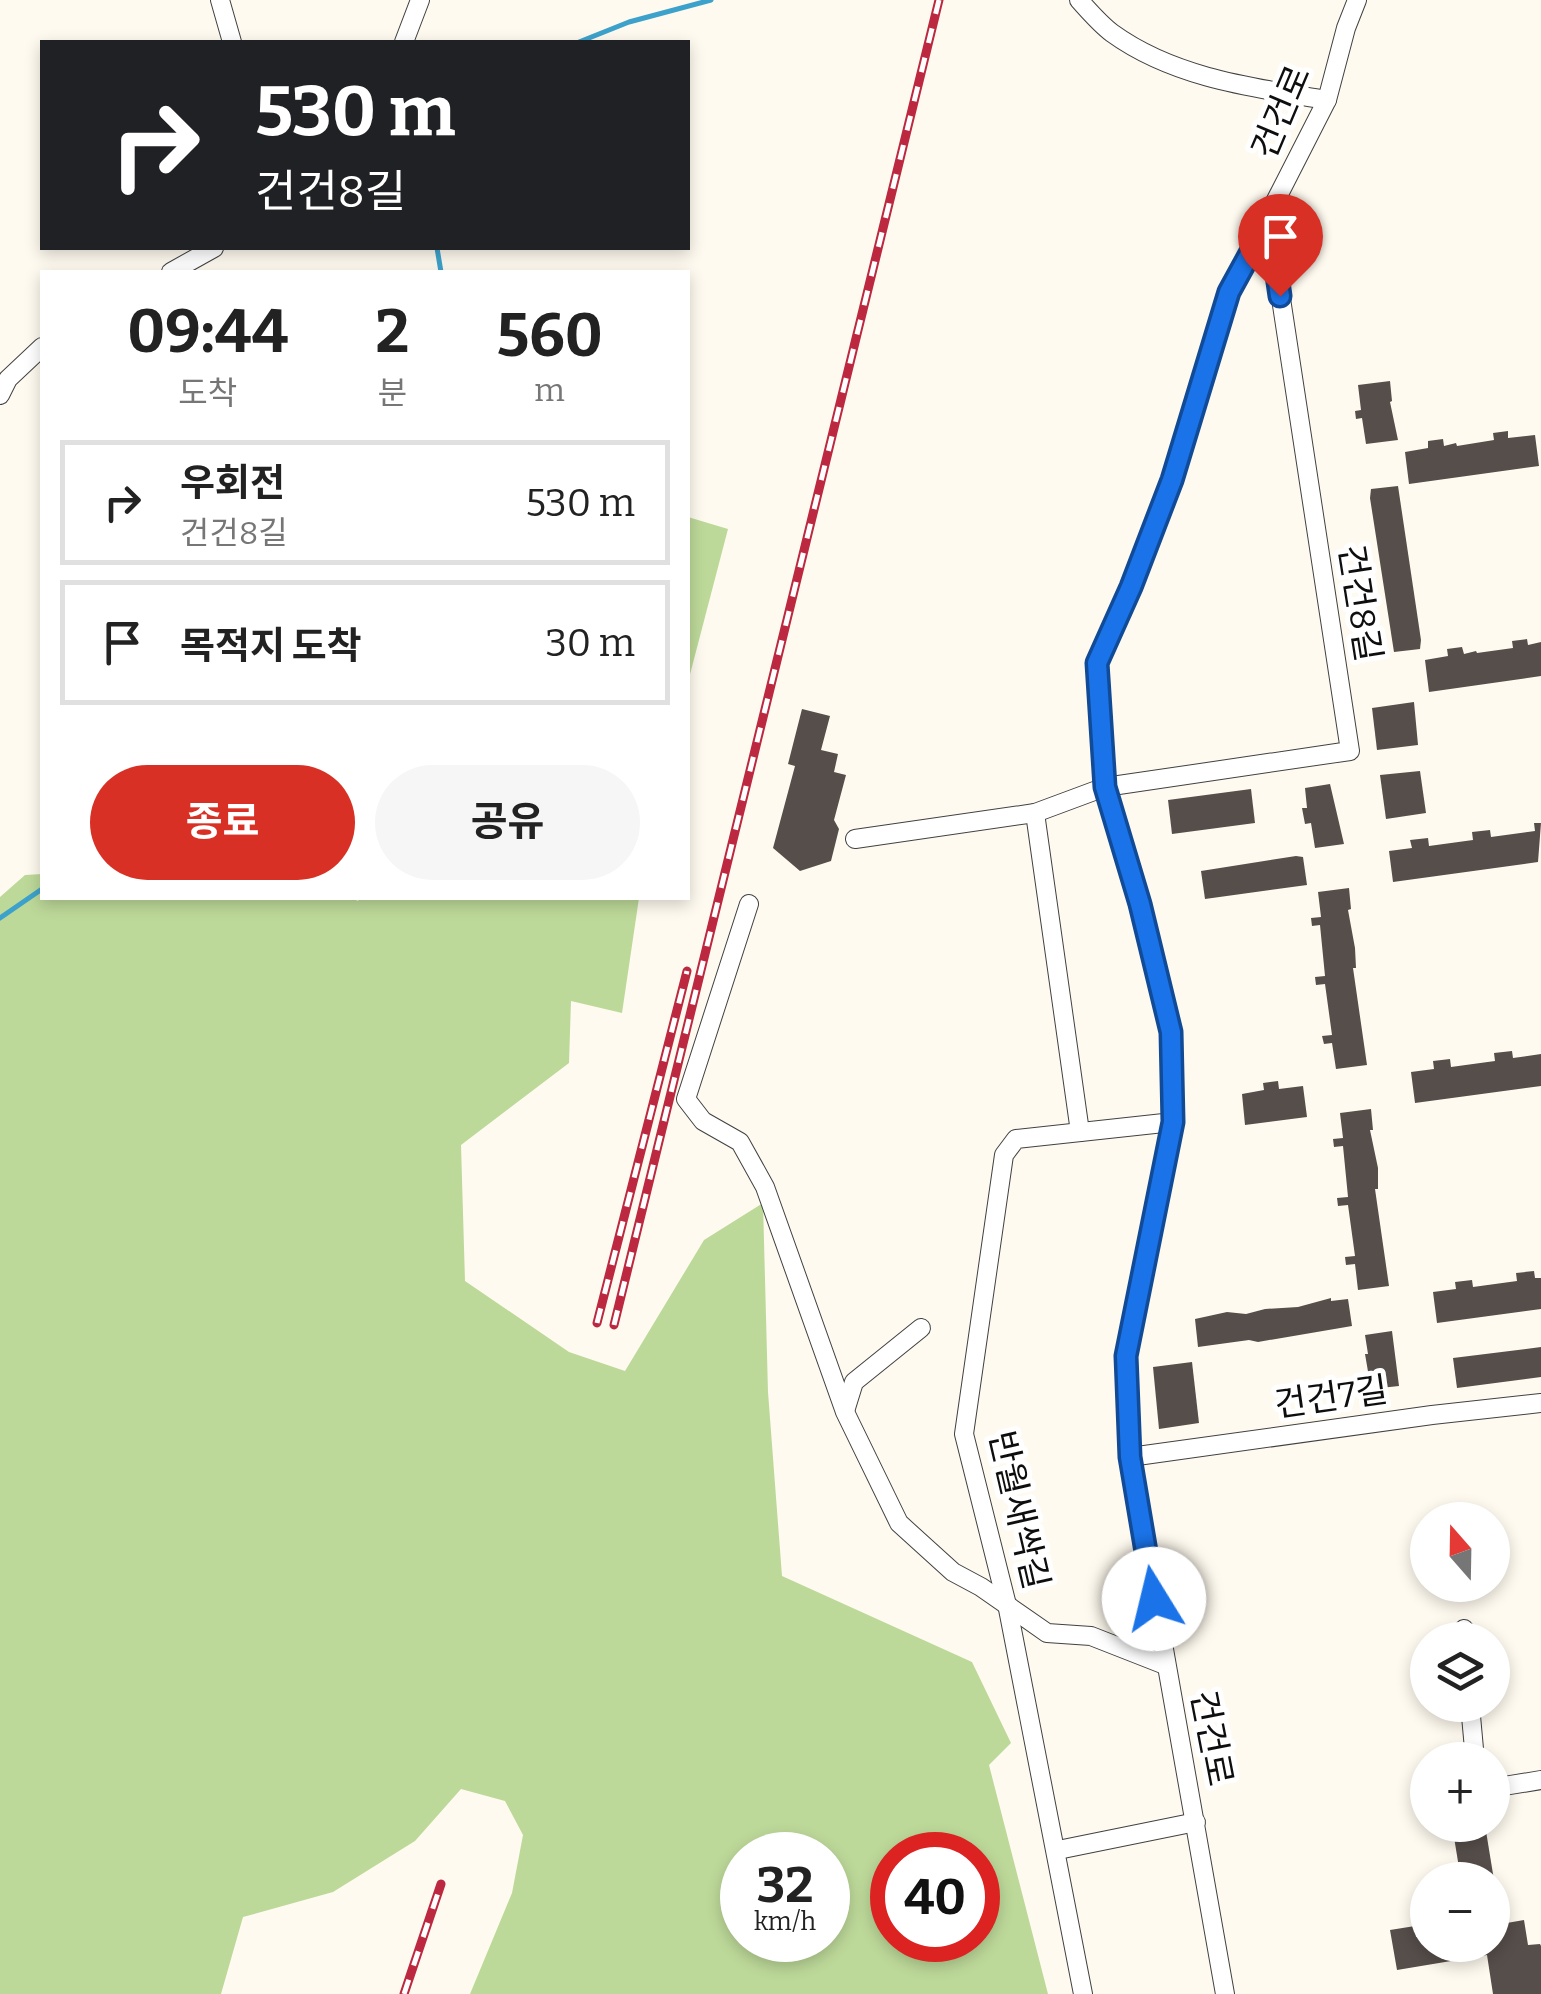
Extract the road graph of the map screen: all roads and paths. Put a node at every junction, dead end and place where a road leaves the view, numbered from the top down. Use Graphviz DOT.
graph roads {
  1 [pos="220,0"];
  2 [pos="420,0"];
  3 [pos="1079,0"];
  4 [pos="1357,0"];
  5 [pos="231,40"];
  6 [pos="405,40"];
  7 [pos="1327,100"];
  8 [pos="1269,219"];
  9 [pos="210,250"];
  10 [pos="175,270"];
  11 [pos="40,348"];
  12 [pos="0,395"];
  13 [pos="1105,787"];
  14 [pos="1035,813"];
  15 [pos="855,839"];
  16 [pos="749,904"];
  17 [pos="1173,1122"];
  18 [pos="1080,1132"];
  19 [pos="921,1328"];
  20 [pos="1541,1404"];
  21 [pos="845,1412"];
  22 [pos="1130,1457"];
  23 [pos="1008,1609"];
  24 [pos="1165,1665"];
  25 [pos="1541,1780"];
  26 [pos="1510,1785"];
  27 [pos="1196,1822"];
  28 [pos="1058,1850"];
  29 [pos="1083,1994"];
  30 [pos="1226,1994"];
  1 -- 5 [label="street"];
  2 -- 6 [label="street"];
  3 -- 7 [label="street"];
  4 -- 7 [label="street, 건건로"];
  7 -- 8 [label="street, 건건로"];
  8 -- 13 [label="street, 건건로"];
  8 -- 13 [label="street, 건건8길"];
  9 -- 10 [label="street"];
  11 -- 12 [label="street"];
  13 -- 14 [label="street"];
  13 -- 17 [label="street, 건건로"];
  14 -- 15 [label="street"];
  14 -- 18 [label="street"];
  16 -- 21 [label="street"];
  17 -- 18 [label="street, 반월새싹길"];
  17 -- 22 [label="street, 건건로"];
  18 -- 23 [label="street, 반월새싹길"];
  19 -- 21 [label="street"];
  20 -- 22 [label="street, 건건7길"];
  21 -- 23 [label="street"];
  22 -- 24 [label="street, 건건로"];
  23 -- 24 [label="street"];
  23 -- 28 [label="street, 반월새싹길"];
  24 -- 27 [label="street, 건건로"];
  25 -- 26 [label="street"];
  27 -- 28 [label="street"];
  27 -- 30 [label="street, 건건로"];
  28 -- 29 [label="street, 반월새싹길"];
}
